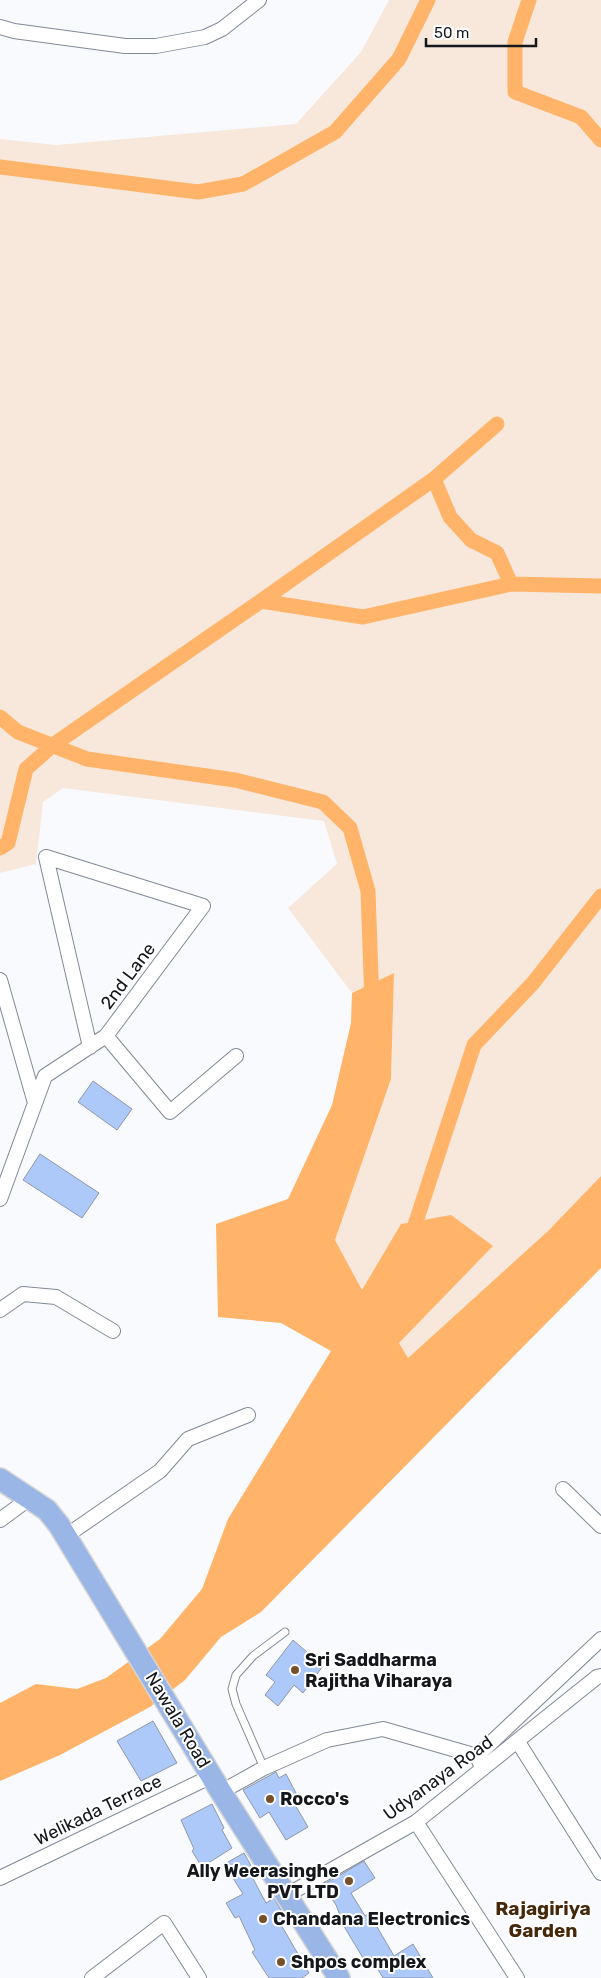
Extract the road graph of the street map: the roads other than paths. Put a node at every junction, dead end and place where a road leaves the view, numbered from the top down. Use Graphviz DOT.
graph roads {
  1 [pos="259,0"];
  2 [pos="0,27"];
  3 [pos="0,980"];
  4 [pos="106,1036"];
  5 [pos="90,1047"];
  6 [pos="236,1056"];
  7 [pos="35,1103"];
  8 [pos="0,1199"];
  9 [pos="0,1310"];
  10 [pos="113,1331"];
  11 [pos="248,1415"];
  12 [pos="0,1479"];
  13 [pos="564,1488"];
  14 [pos="30,1498"];
  15 [pos="0,1520"];
  16 [pos="601,1526"];
  17 [pos="66,1536"];
  18 [pos="285,1632"];
  19 [pos="601,1639"];
  20 [pos="601,1676"];
  21 [pos="518,1742"];
  22 [pos="477,1756"];
  23 [pos="264,1768"];
  24 [pos="483,1769"];
  25 [pos="216,1784"];
  26 [pos="416,1822"];
  27 [pos="601,1873"];
  28 [pos="0,1878"];
  29 [pos="286,1895"];
  30 [pos="92,1978"];
  31 [pos="199,1978"];
  32 [pos="338,1978"];
  33 [pos="517,1978"];
  1 -- 2 [label="street"];
  3 -- 7 [label="street"];
  4 -- 5 [label="street, 2nd Lane"];
  4 -- 5 [label="street, 2nd Lane"];
  4 -- 6 [label="street"];
  5 -- 7 [label="street, 2nd Lane"];
  7 -- 8 [label="street, 2nd Lane"];
  9 -- 10 [label="street"];
  11 -- 17 [label="street"];
  12 -- 14 [label="main road, Nawala Road"];
  13 -- 16 [label="street"];
  14 -- 15 [label="street"];
  14 -- 17 [label="main road, Nawala Road"];
  17 -- 25 [label="main road, Nawala Road"];
  18 -- 23 [label="lane"];
  19 -- 22 [label="street"];
  20 -- 21 [label="street, Udyanaya Road"];
  21 -- 24 [label="street, Udyanaya Road"];
  21 -- 27 [label="street"];
  22 -- 23 [label="street, Welikada Terrace"];
  22 -- 24 [label="street"];
  23 -- 25 [label="street, Welikada Terrace"];
  24 -- 26 [label="street, Udyanaya Road"];
  25 -- 28 [label="street, Welikada Terrace"];
  25 -- 29 [label="main road, Nawala Road"];
  26 -- 29 [label="street, Udyanaya Road"];
  26 -- 33 [label="street"];
  29 -- 32 [label="main road, Nawala Road"];
  30 -- 31 [label="street"];
}
